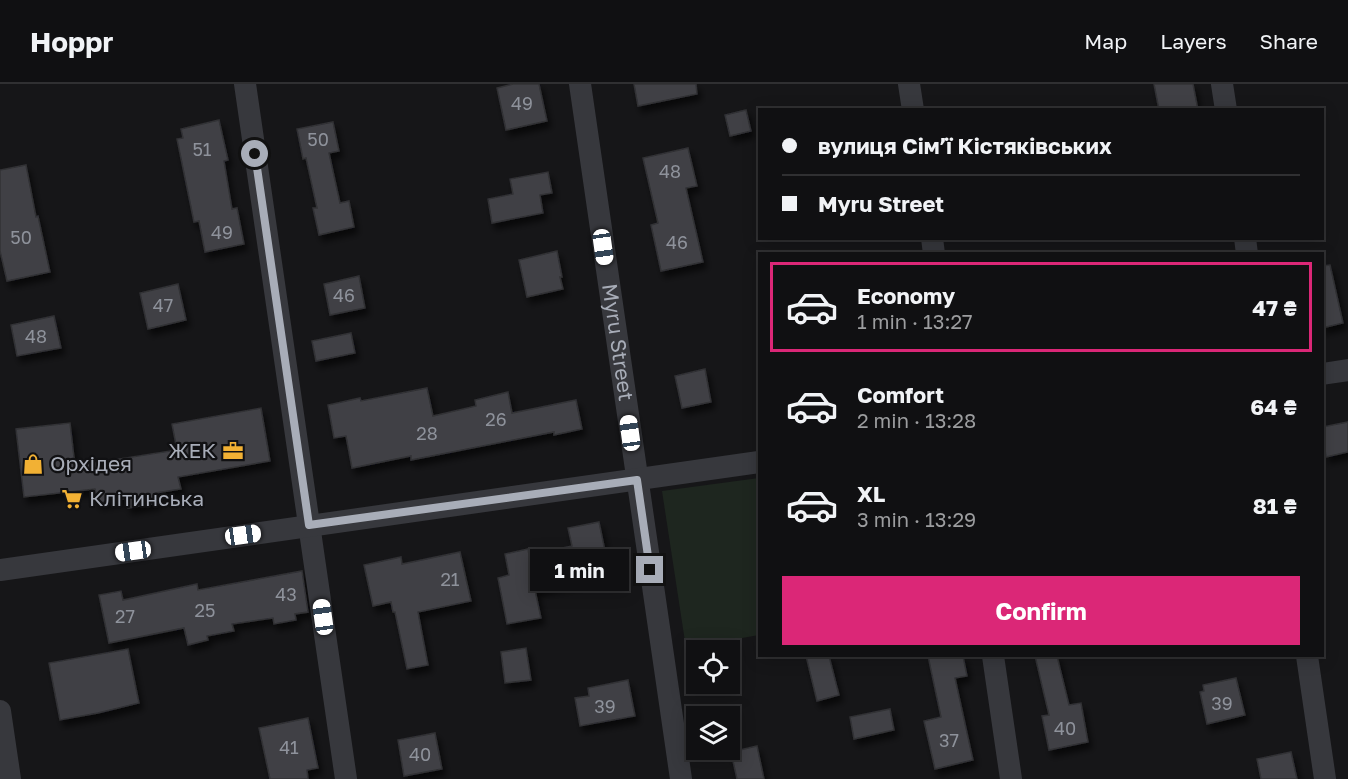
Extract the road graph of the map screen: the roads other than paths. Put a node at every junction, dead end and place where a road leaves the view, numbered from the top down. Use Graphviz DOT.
graph roads {
  1 [pos="245,84"];
  2 [pos="580,84"];
  3 [pos="909,84"];
  4 [pos="1222,84"];
  5 [pos="913,108"];
  6 [pos="1226,108"];
  7 [pos="1348,370"];
  8 [pos="1324,374"];
  9 [pos="758,462"];
  10 [pos="637,480"];
  11 [pos="309,525"];
  12 [pos="0,570"];
  13 [pos="993,657"];
  14 [pos="1306,657"];
  15 [pos="0,711"];
  16 [pos="10,779"];
  17 [pos="346,779"];
  18 [pos="681,779"];
  19 [pos="1011,779"];
  20 [pos="1325,779"];
  1 -- 11 [label="street"];
  2 -- 10 [label="street, Myru Street"];
  3 -- 5 [label="street"];
  4 -- 6 [label="street"];
  7 -- 8 [label="street"];
  9 -- 10 [label="street"];
  10 -- 11 [label="street"];
  10 -- 18 [label="street, Myru Street"];
  11 -- 12 [label="street"];
  11 -- 17 [label="street"];
  13 -- 19 [label="street"];
  14 -- 20 [label="street"];
  15 -- 16 [label="street"];
}
